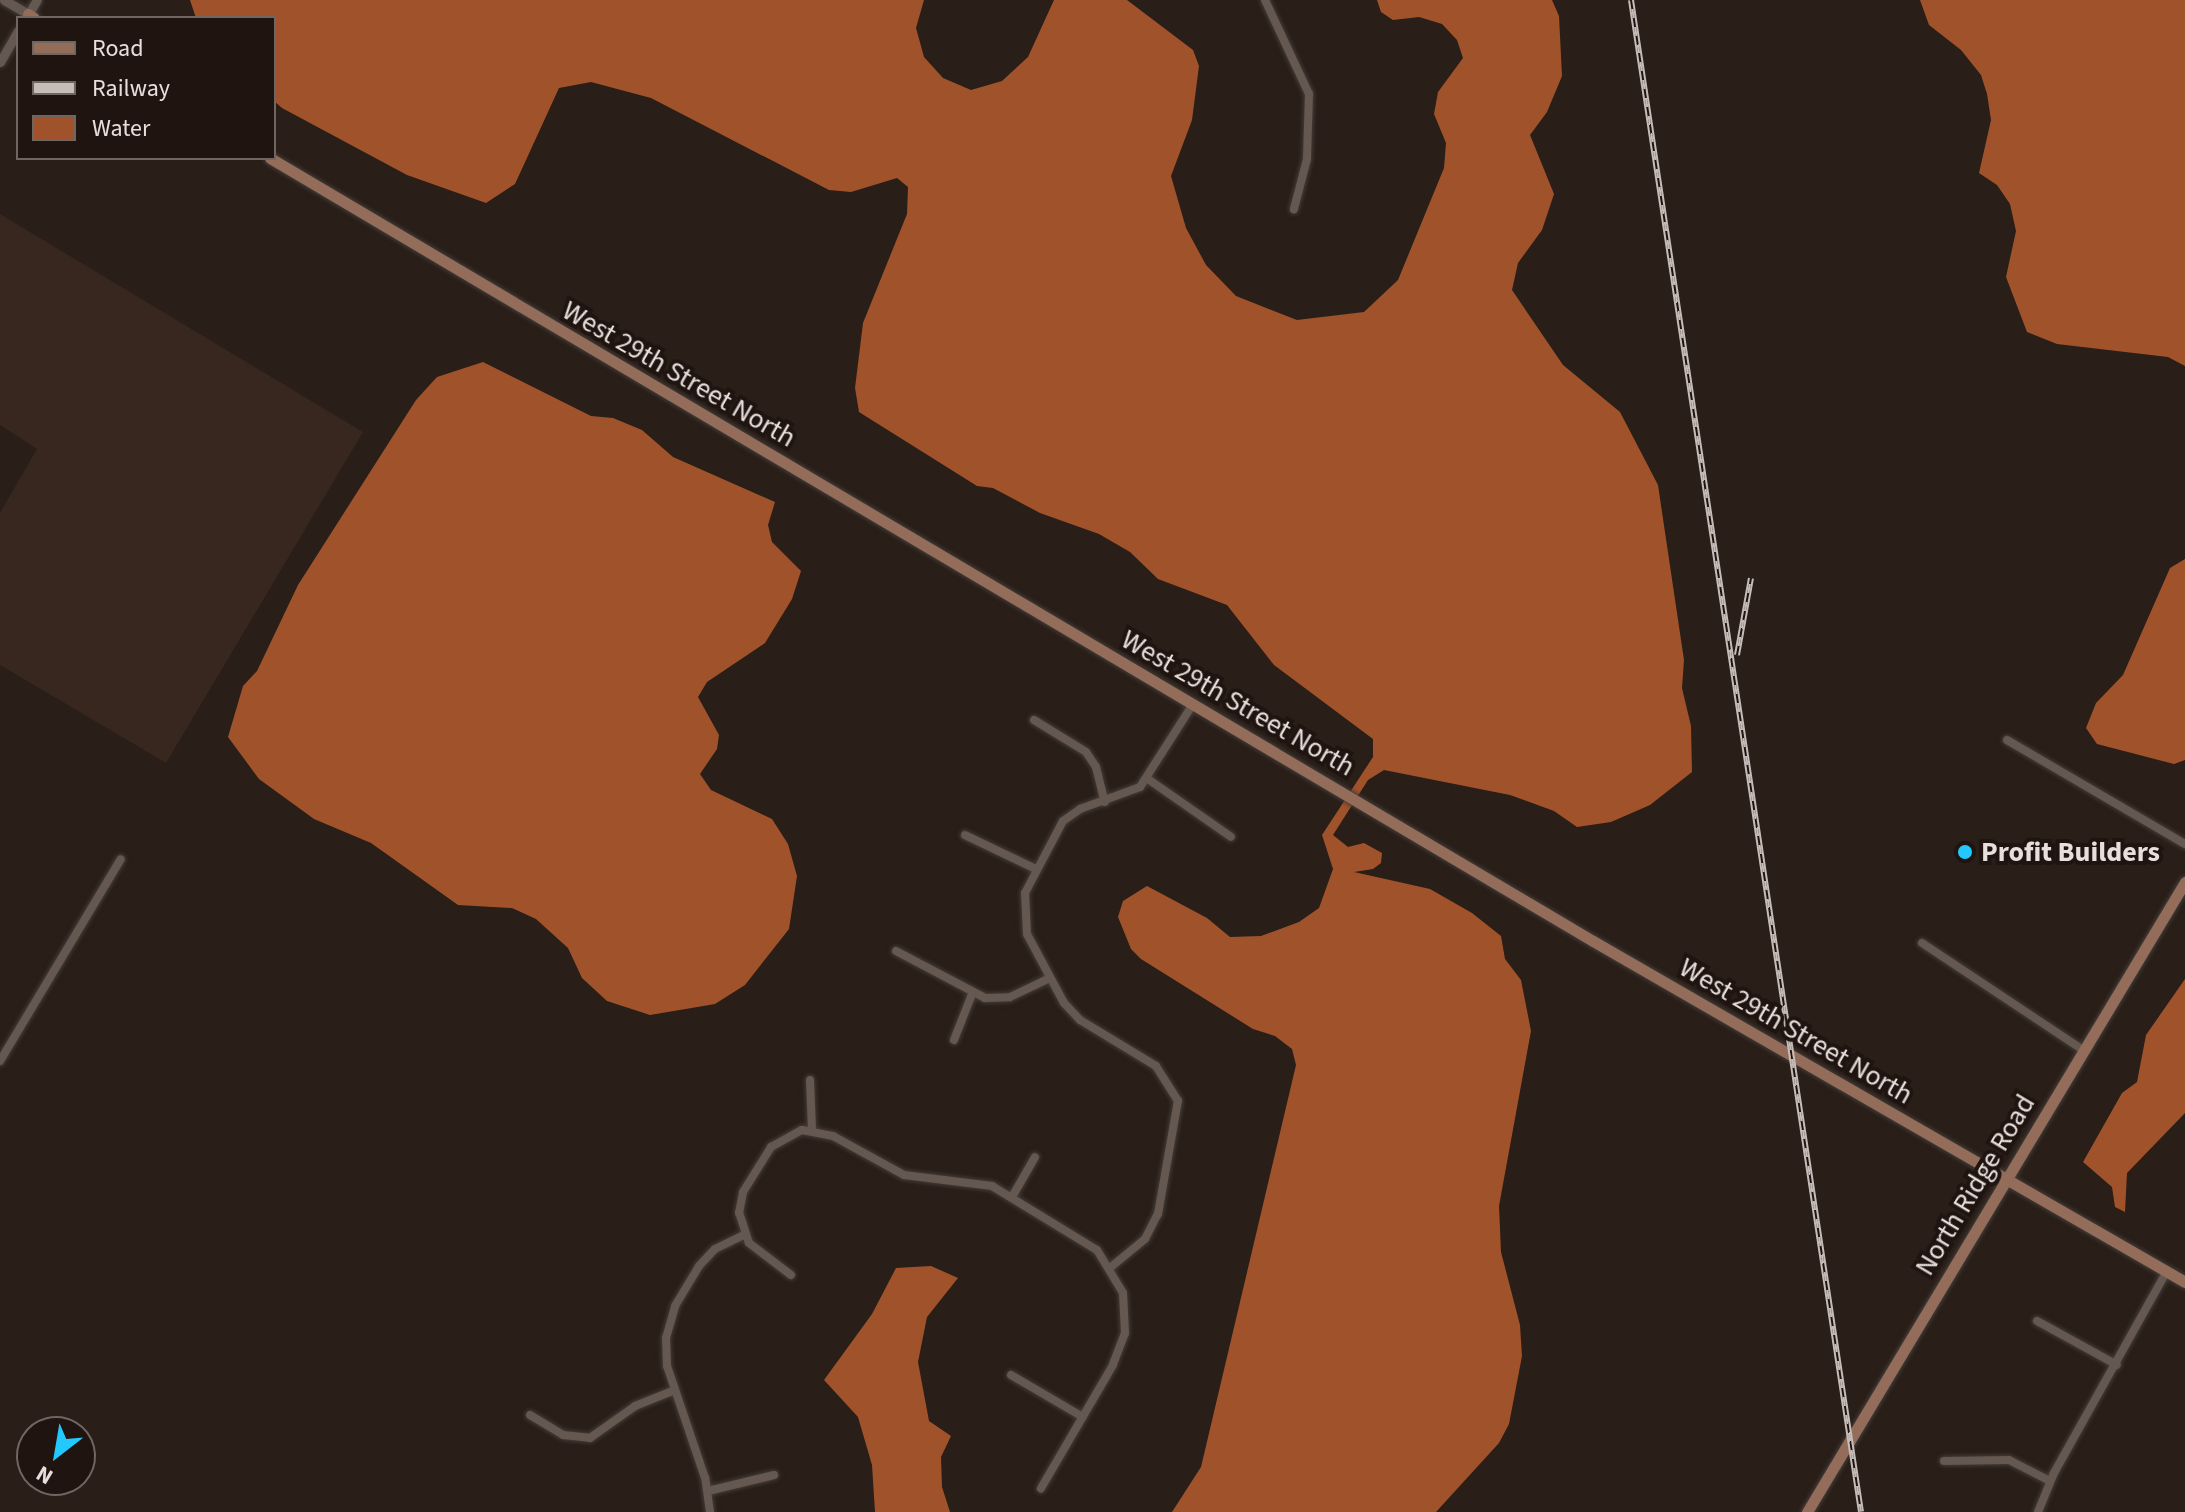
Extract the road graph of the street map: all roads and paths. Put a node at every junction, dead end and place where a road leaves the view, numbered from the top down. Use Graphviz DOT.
graph roads {
  1 [pos="4,0"];
  2 [pos="1265,0"];
  3 [pos="28,16"];
  4 [pos="16,34"];
  5 [pos="0,62"];
  6 [pos="273,160"];
  7 [pos="1294,209"];
  8 [pos="1193,704"];
  9 [pos="1034,720"];
  10 [pos="2007,740"];
  11 [pos="1148,779"];
  12 [pos="1105,802"];
  13 [pos="965,835"];
  14 [pos="1231,837"];
  15 [pos="2185,844"];
  16 [pos="121,859"];
  17 [pos="1034,868"];
  18 [pos="2185,882"];
  19 [pos="1922,943"];
  20 [pos="896,951"];
  21 [pos="1050,978"];
  22 [pos="972,994"];
  23 [pos="954,1040"];
  24 [pos="2083,1050"];
  25 [pos="0,1061"];
  26 [pos="810,1080"];
  27 [pos="812,1130"];
  28 [pos="1035,1157"];
  29 [pos="2007,1179"];
  30 [pos="1012,1197"];
  31 [pos="744,1235"];
  32 [pos="1111,1267"];
  33 [pos="2167,1271"];
  34 [pos="791,1275"];
  35 [pos="2185,1282"];
  36 [pos="2037,1321"];
  37 [pos="2117,1365"];
  38 [pos="1011,1375"];
  39 [pos="675,1390"];
  40 [pos="530,1415"];
  41 [pos="1083,1417"];
  42 [pos="1944,1461"];
  43 [pos="774,1475"];
  44 [pos="2050,1481"];
  45 [pos="1041,1488"];
  46 [pos="708,1491"];
  47 [pos="710,1512"];
  48 [pos="1807,1512"];
  49 [pos="2038,1512"];
  1 -- 3 [label="street"];
  2 -- 7 [label="street"];
  4 -- 5 [label="street"];
  6 -- 8 [label="main road, West 29th Street North"];
  8 -- 11 [label="street"];
  8 -- 29 [label="main road, West 29th Street North"];
  9 -- 12 [label="street"];
  10 -- 15 [label="street"];
  11 -- 12 [label="street"];
  11 -- 14 [label="street"];
  12 -- 17 [label="street"];
  13 -- 17 [label="street"];
  16 -- 25 [label="street"];
  17 -- 21 [label="street"];
  18 -- 24 [label="main road, North Ridge Road"];
  19 -- 24 [label="street"];
  20 -- 22 [label="street"];
  21 -- 22 [label="street"];
  21 -- 32 [label="street"];
  22 -- 23 [label="street"];
  24 -- 29 [label="main road, North Ridge Road"];
  26 -- 27 [label="street"];
  27 -- 30 [label="street"];
  27 -- 31 [label="street"];
  28 -- 30 [label="street"];
  29 -- 33 [label="main road, West 29th Street North"];
  29 -- 48 [label="main road, North Ridge Road"];
  30 -- 32 [label="street"];
  31 -- 34 [label="street"];
  31 -- 39 [label="street"];
  32 -- 41 [label="street"];
  33 -- 35 [label="main road, West 29th Street North"];
  33 -- 37 [label="street"];
  36 -- 37 [label="street"];
  37 -- 44 [label="street"];
  38 -- 41 [label="street"];
  39 -- 40 [label="street"];
  39 -- 46 [label="street"];
  41 -- 45 [label="street"];
  42 -- 44 [label="street"];
  43 -- 46 [label="street"];
  44 -- 49 [label="street"];
  46 -- 47 [label="street"];
}
